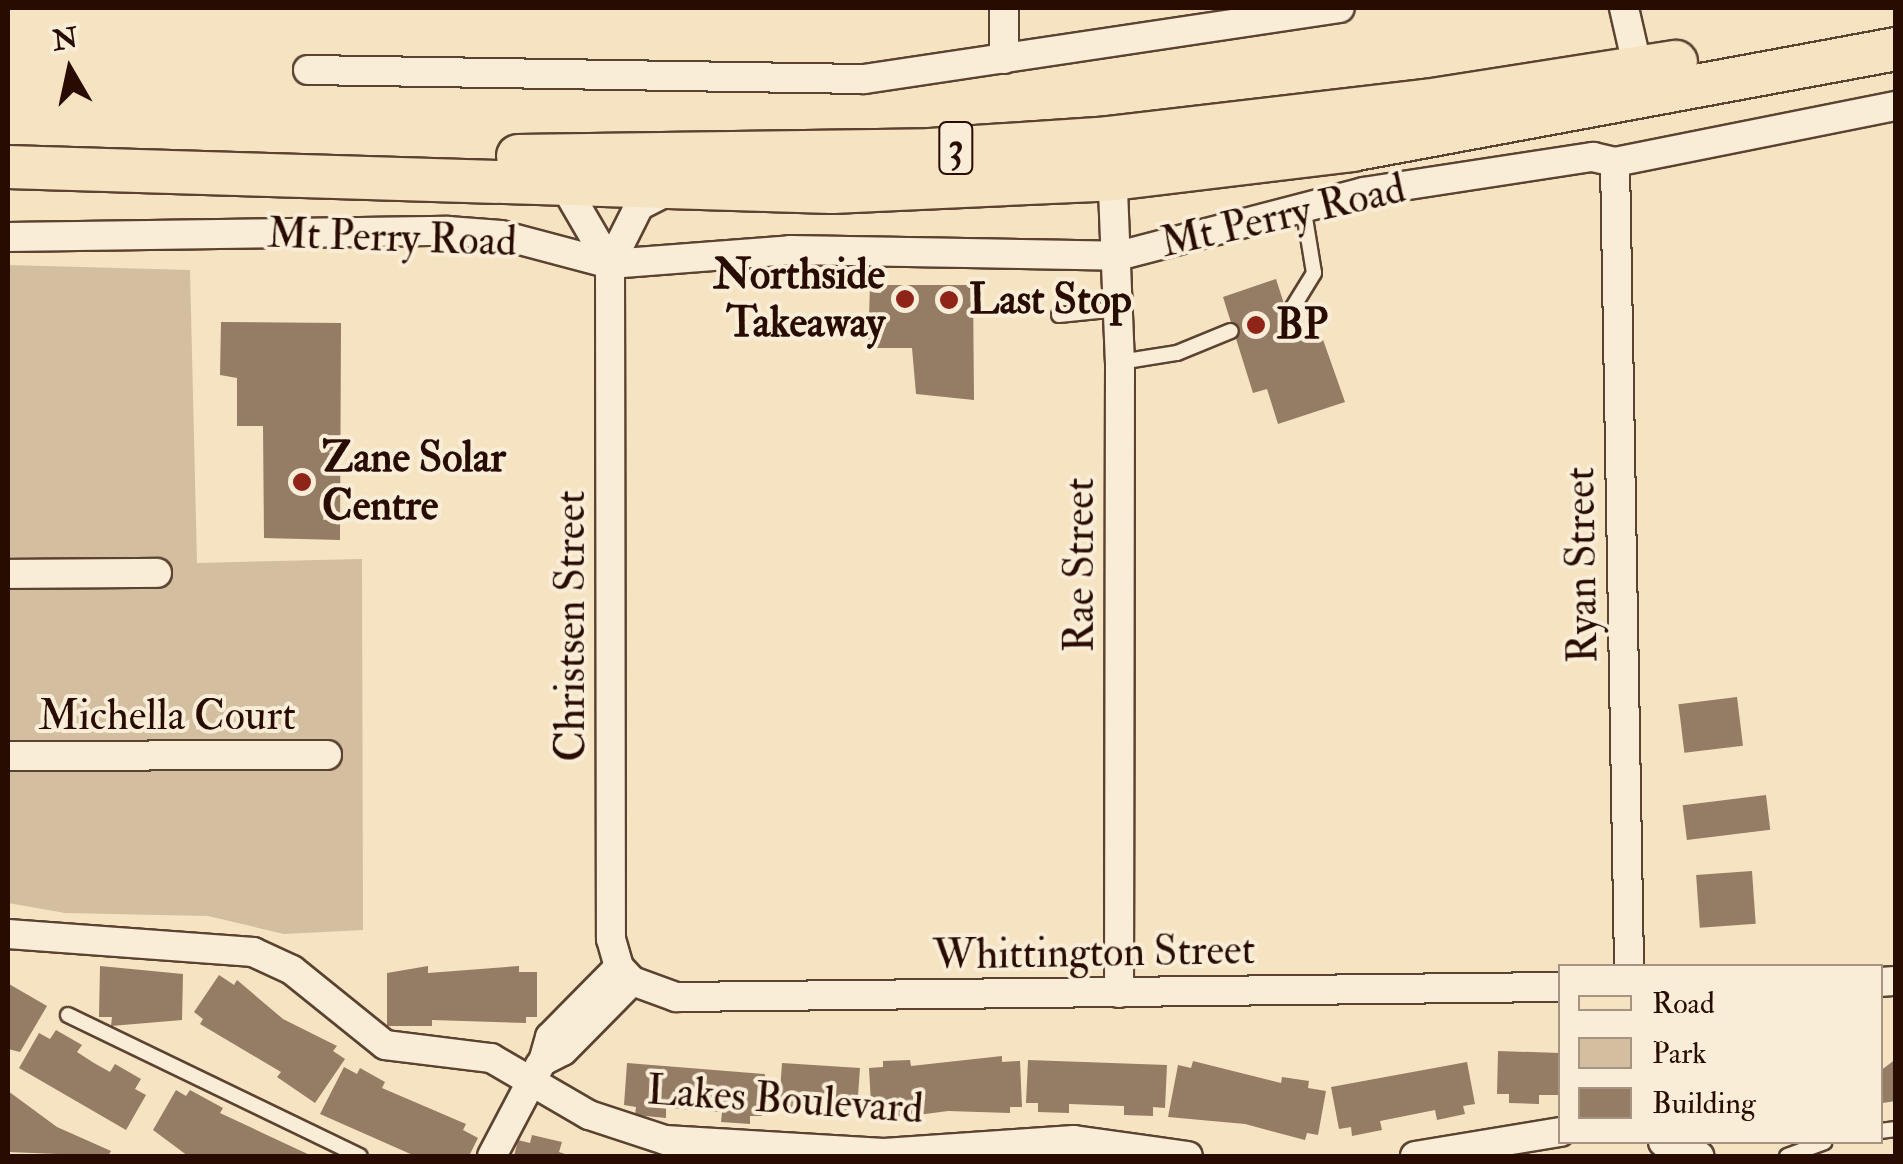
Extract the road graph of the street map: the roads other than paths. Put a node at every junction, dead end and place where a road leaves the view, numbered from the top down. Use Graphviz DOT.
graph roads {
  1 [pos="1004,8"];
  2 [pos="1340,8"];
  3 [pos="1624,8"];
  4 [pos="1234,16"];
  5 [pos="1896,20"];
  6 [pos="1896,49"];
  7 [pos="1004,59"];
  8 [pos="308,70"];
  9 [pos="1641,83"];
  10 [pos="1896,96"];
  11 [pos="1882,108"];
  12 [pos="8,144"];
  13 [pos="1111,158"];
  14 [pos="1615,162"];
  15 [pos="8,167"];
  16 [pos="564,185"];
  17 [pos="673,188"];
  18 [pos="1303,205"];
  19 [pos="8,237"];
  20 [pos="1118,256"];
  21 [pos="610,264"];
  22 [pos="1119,308"];
  23 [pos="1290,312"];
  24 [pos="1059,315"];
  25 [pos="1231,331"];
  26 [pos="1120,362"];
  27 [pos="157,573"];
  28 [pos="8,574"];
  29 [pos="327,755"];
  30 [pos="8,756"];
  31 [pos="8,934"];
  32 [pos="1628,964"];
  33 [pos="626,974"];
  34 [pos="1558,988"];
  35 [pos="1119,993"];
  36 [pos="68,1015"];
  37 [pos="536,1070"];
  38 [pos="1558,1132"];
  39 [pos="1668,1144"];
  40 [pos="1820,1144"];
  41 [pos="360,1156"];
  42 [pos="492,1156"];
  43 [pos="1188,1156"];
  44 [pos="1415,1156"];
  45 [pos="1699,1156"];
  46 [pos="1787,1156"];
  1 -- 7 [label="street"];
  2 -- 4 [label="street"];
  3 -- 9 [label="street"];
  4 -- 7 [label="street"];
  5 -- 9 [label="main road, Mt Perry Road / 3"];
  6 -- 9 [label="main road, Mt Perry Road / 3"];
  7 -- 8 [label="street"];
  9 -- 13 [label="main road, Mt Perry Road / 3"];
  10 -- 11 [label="street, Mt Perry Road"];
  11 -- 14 [label="street, Mt Perry Road"];
  12 -- 13 [label="main road, Mt Perry Road / 3"];
  13 -- 17 [label="main road, Mt Perry Road / 3"];
  13 -- 20 [label="street, Rae Street"];
  14 -- 18 [label="street, Mt Perry Road"];
  14 -- 32 [label="street, Ryan Street"];
  15 -- 16 [label="main road, Mt Perry Road / 3"];
  16 -- 17 [label="main road, Mt Perry Road / 3"];
  16 -- 21 [label="street"];
  17 -- 21 [label="street, Christsen Street"];
  18 -- 20 [label="street, Mt Perry Road"];
  18 -- 23 [label="lane"];
  19 -- 21 [label="street, Mt Perry Road"];
  20 -- 21 [label="street, Mt Perry Road"];
  20 -- 22 [label="street, Rae Street"];
  21 -- 33 [label="street, Christsen Street"];
  22 -- 24 [label="lane"];
  22 -- 26 [label="street, Rae Street"];
  25 -- 26 [label="lane"];
  26 -- 35 [label="street, Rae Street"];
  27 -- 28 [label="street"];
  29 -- 30 [label="street, Michella Court"];
  31 -- 37 [label="street, Lakes Boulevard"];
  33 -- 35 [label="street, Whittington Street"];
  33 -- 37 [label="street"];
  34 -- 35 [label="street, Whittington Street"];
  36 -- 41 [label="lane"];
  37 -- 42 [label="street"];
  37 -- 43 [label="street, Lakes Boulevard"];
  38 -- 44 [label="street"];
  39 -- 45 [label="street"];
  40 -- 46 [label="lane"];
}
